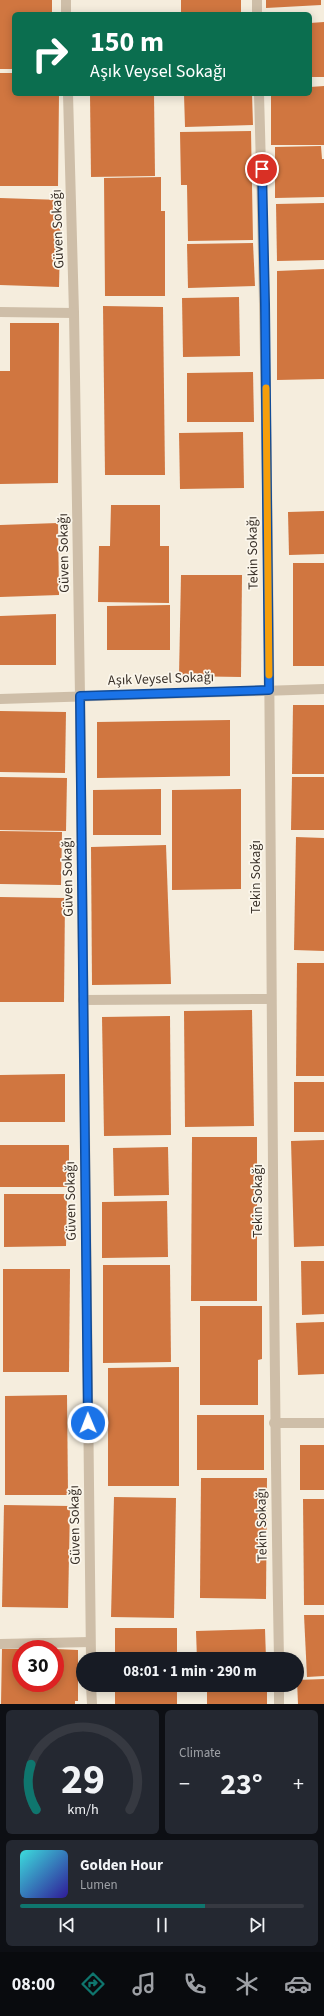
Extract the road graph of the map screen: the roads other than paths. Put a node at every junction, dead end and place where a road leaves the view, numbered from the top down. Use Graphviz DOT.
graph roads {
  1 [pos="66,0"];
  2 [pos="257,0"];
  3 [pos="66,12"];
  4 [pos="257,12"];
  5 [pos="68,96"];
  6 [pos="259,96"];
  7 [pos="0,312"];
  8 [pos="74,313"];
  9 [pos="324,689"];
  10 [pos="269,690"];
  11 [pos="80,696"];
  12 [pos="0,699"];
  13 [pos="271,999"];
  14 [pos="83,1000"];
  15 [pos="274,1423"];
  16 [pos="324,1423"];
  17 [pos="90,1642"];
  18 [pos="0,1644"];
  19 [pos="91,1652"];
  20 [pos="279,1652"];
  21 [pos="91,1692"];
  22 [pos="279,1692"];
  23 [pos="92,1704"];
  24 [pos="280,1704"];
  1 -- 3 [label="street"];
  2 -- 4 [label="street"];
  5 -- 8 [label="street, Güven Sokağı"];
  6 -- 10 [label="street, Tekin Sokağı"];
  7 -- 8 [label="street"];
  8 -- 11 [label="street, Güven Sokağı"];
  9 -- 10 [label="street, Aşık Veysel Sokağı"];
  10 -- 11 [label="street, Aşık Veysel Sokağı"];
  10 -- 13 [label="street, Tekin Sokağı"];
  11 -- 12 [label="street, Aşık Veysel Sokağı"];
  11 -- 14 [label="street, Güven Sokağı"];
  13 -- 14 [label="street"];
  13 -- 15 [label="street, Tekin Sokağı"];
  14 -- 17 [label="street, Güven Sokağı"];
  15 -- 16 [label="street"];
  15 -- 20 [label="street, Tekin Sokağı"];
  17 -- 18 [label="street"];
  17 -- 19 [label="street, Güven Sokağı"];
  21 -- 23 [label="street"];
  22 -- 24 [label="street"];
}
